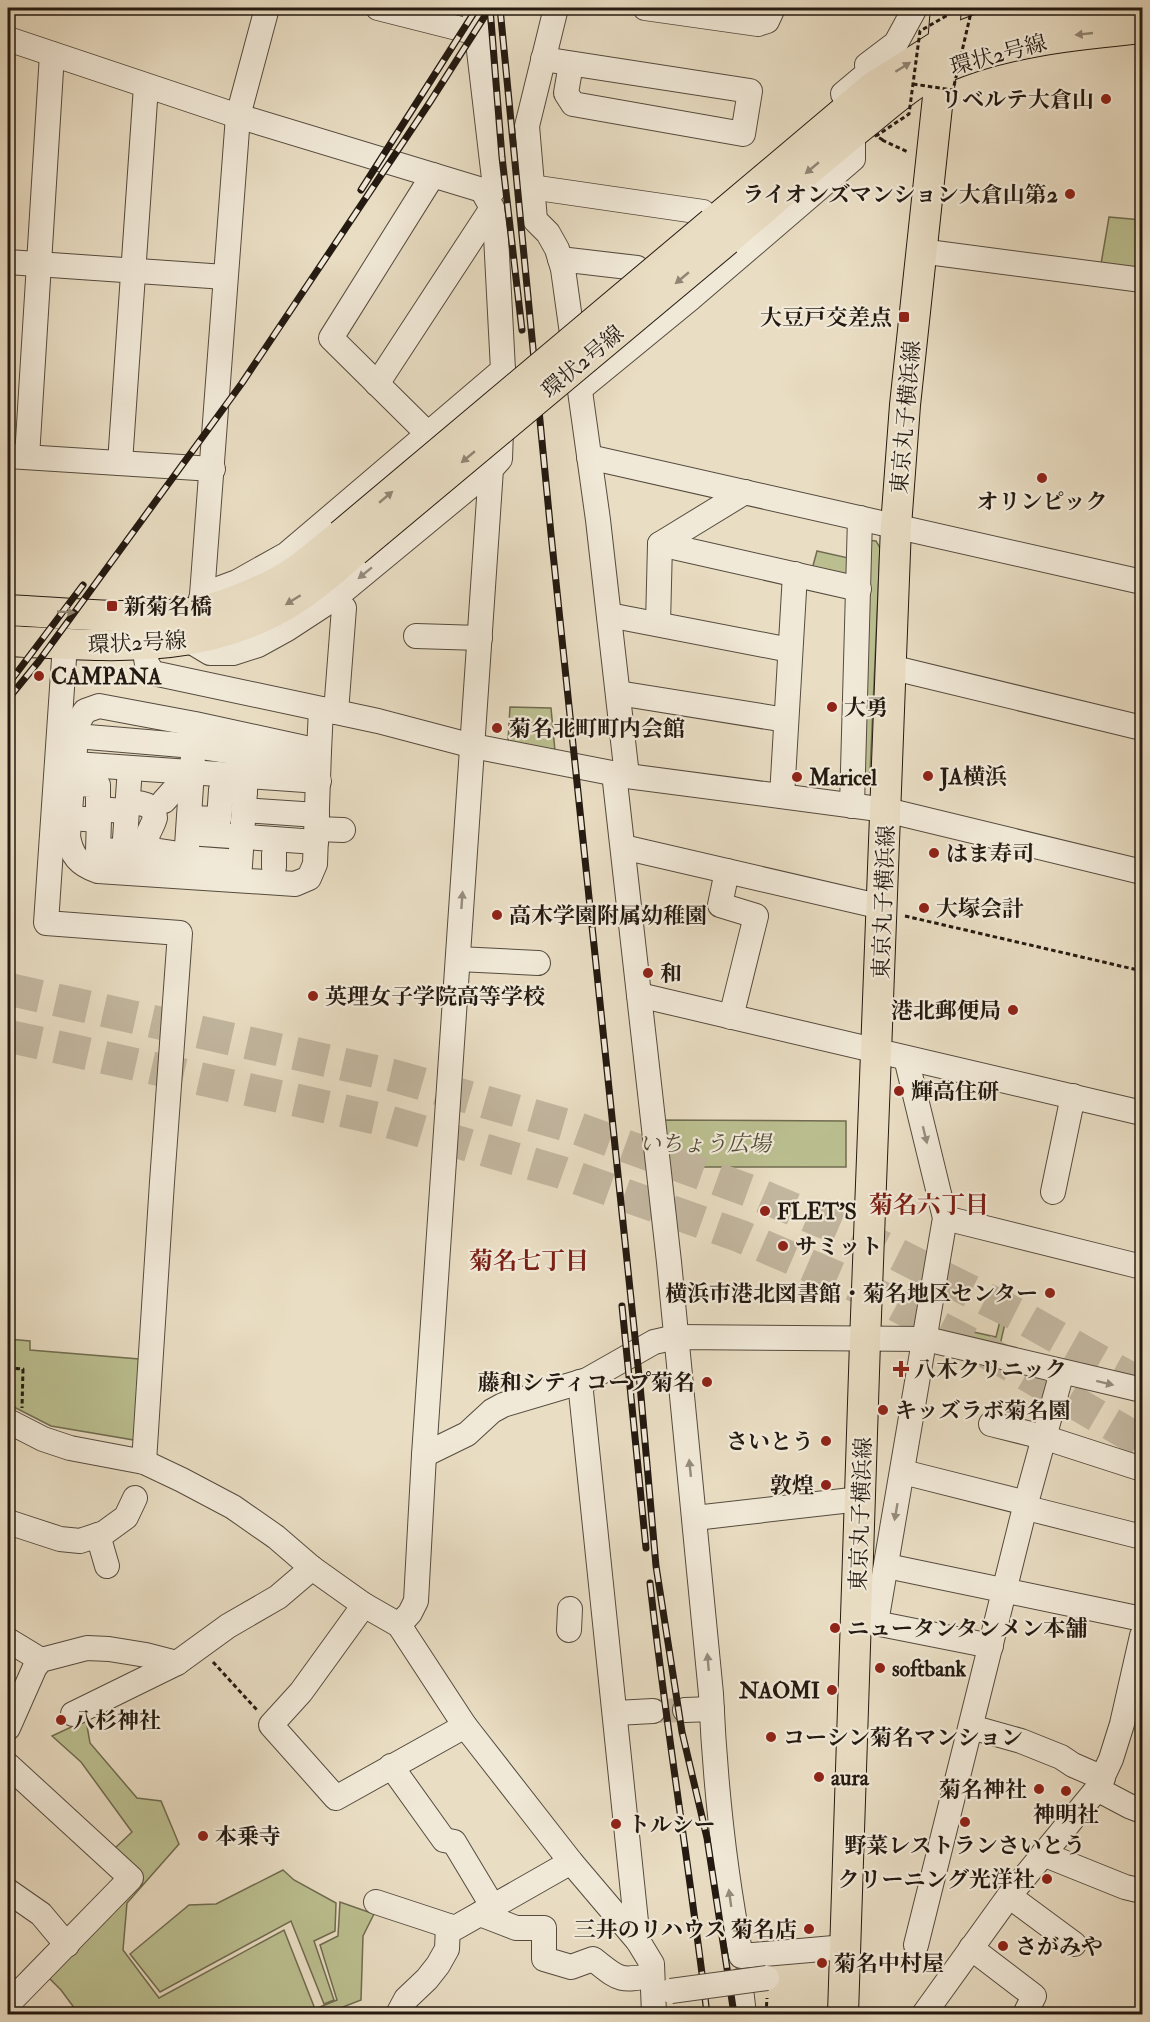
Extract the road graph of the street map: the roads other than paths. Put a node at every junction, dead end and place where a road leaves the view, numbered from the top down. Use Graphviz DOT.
graph roads {
  1 [pos="267,8"];
  2 [pos="378,8"];
  3 [pos="474,8"];
  4 [pos="556,8"];
  5 [pos="645,8"];
  6 [pos="773,8"];
  7 [pos="915,8"];
  8 [pos="946,8"];
  9 [pos="1124,8"];
  10 [pos="1143,28"];
  11 [pos="477,33"];
  12 [pos="8,39"];
  13 [pos="52,54"];
  14 [pos="942,56"];
  15 [pos="543,59"];
  16 [pos="571,64"];
  17 [pos="146,86"];
  18 [pos="238,116"];
  19 [pos="853,133"];
  20 [pos="433,175"];
  21 [pos="531,187"];
  22 [pos="487,198"];
  23 [pos="714,225"];
  24 [pos="920,250"];
  25 [pos="560,259"];
  26 [pos="8,262"];
  27 [pos="39,264"];
  28 [pos="637,268"];
  29 [pos="134,271"];
  30 [pos="225,277"];
  31 [pos="1143,280"];
  32 [pos="568,308"];
  33 [pos="562,331"];
  34 [pos="597,367"];
  35 [pos="503,370"];
  36 [pos="377,384"];
  37 [pos="580,389"];
  38 [pos="474,407"];
  39 [pos="429,435"];
  40 [pos="504,446"];
  41 [pos="17,457"];
  42 [pos="589,457"];
  43 [pos="120,463"];
  44 [pos="213,469"];
  45 [pos="491,469"];
  46 [pos="746,492"];
  47 [pos="860,518"];
  48 [pos="897,526"];
  49 [pos="348,543"];
  50 [pos="660,543"];
  51 [pos="795,574"];
  52 [pos="1143,582"];
  53 [pos="859,589"];
  54 [pos="200,603"];
  55 [pos="344,608"];
  56 [pos="8,610"];
  57 [pos="609,615"];
  58 [pos="658,624"];
  59 [pos="416,636"];
  60 [pos="480,638"];
  61 [pos="8,641"];
  62 [pos="190,641"];
  63 [pos="66,644"];
  64 [pos="144,646"];
  65 [pos="790,650"];
  66 [pos="890,667"];
  67 [pos="618,693"];
  68 [pos="329,710"];
  69 [pos="786,720"];
  70 [pos="1143,728"];
  71 [pos="194,735"];
  72 [pos="76,736"];
  73 [pos="473,746"];
  74 [pos="319,766"];
  75 [pos="133,768"];
  76 [pos="192,772"];
  77 [pos="74,774"];
  78 [pos="621,775"];
  79 [pos="250,789"];
  80 [pos="782,796"];
  81 [pos="852,806"];
  82 [pos="127,807"];
  83 [pos="886,810"];
  84 [pos="343,830"];
  85 [pos="313,831"];
  86 [pos="187,847"];
  87 [pos="623,847"];
  88 [pos="240,858"];
  89 [pos="124,862"];
  90 [pos="727,871"];
  91 [pos="1143,872"];
  92 [pos="882,909"];
  93 [pos="458,959"];
  94 [pos="538,963"];
  95 [pos="639,995"];
  96 [pos="730,1017"];
  97 [pos="877,1051"];
  98 [pos="906,1058"];
  99 [pos="1073,1096"];
  100 [pos="1143,1113"];
  101 [pos="1053,1192"];
  102 [pos="945,1218"];
  103 [pos="1143,1267"];
  104 [pos="676,1337"];
  105 [pos="866,1338"];
  106 [pos="926,1339"];
  107 [pos="1062,1372"];
  108 [pos="580,1382"];
  109 [pos="1143,1390"];
  110 [pos="14,1424"];
  111 [pos="991,1424"];
  112 [pos="1043,1437"];
  113 [pos="424,1455"];
  114 [pos="144,1462"];
  115 [pos="1143,1469"];
  116 [pos="903,1472"];
  117 [pos="135,1498"];
  118 [pos="860,1499"];
  119 [pos="1026,1503"];
  120 [pos="695,1518"];
  121 [pos="8,1522"];
  122 [pos="98,1535"];
  123 [pos="1143,1537"];
  124 [pos="107,1566"];
  125 [pos="887,1566"];
  126 [pos="312,1568"];
  127 [pos="1004,1590"];
  128 [pos="364,1605"];
  129 [pos="1143,1619"];
  130 [pos="864,1624"];
  131 [pos="399,1625"];
  132 [pos="1143,1636"];
  133 [pos="8,1640"];
  134 [pos="990,1646"];
  135 [pos="41,1660"];
  136 [pos="177,1664"];
  137 [pos="712,1709"];
  138 [pos="685,1710"];
  139 [pos="653,1711"];
  140 [pos="616,1713"];
  141 [pos="73,1714"];
  142 [pos="465,1726"];
  143 [pos="8,1728"];
  144 [pos="971,1728"];
  145 [pos="8,1765"];
  146 [pos="391,1766"];
  147 [pos="1100,1784"];
  148 [pos="1143,1811"];
  149 [pos="1043,1854"];
  150 [pos="571,1862"];
  151 [pos="8,1891"];
  152 [pos="1143,1891"];
  153 [pos="1010,1896"];
  154 [pos="376,1902"];
  155 [pos="487,1910"];
  156 [pos="448,1926"];
  157 [pos="638,1941"];
  158 [pos="1074,1944"];
  159 [pos="67,1945"];
  160 [pos="916,1945"];
  161 [pos="845,1947"];
  162 [pos="971,1948"];
  163 [pos="652,1976"];
  164 [pos="767,1978"];
  165 [pos="740,1982"];
  166 [pos="671,1991"];
  167 [pos="8,2004"];
  168 [pos="759,2013"];
  169 [pos="398,2014"];
  170 [pos="654,2014"];
  171 [pos="843,2014"];
  172 [pos="924,2014"];
  173 [pos="1025,2014"];
  1 -- 18 [label="street"];
  2 -- 11 [label="street"];
  3 -- 11 [label="street"];
  4 -- 15 [label="street"];
  5 -- 6 [label="street"];
  7 -- 23 [label="street"];
  8 -- 14 [label="main road, 東京丸子横浜線"];
  9 -- 14 [label="main road, 環状2号線"];
  10 -- 14 [label="main road, 環状2号線, one-way"];
  11 -- 22 [label="street"];
  12 -- 13 [label="street"];
  13 -- 17 [label="street"];
  13 -- 27 [label="street"];
  14 -- 19 [label="main road, 環状2号線"];
  23 -- 14 [label="main road, 環状2号線, one-way"];
  14 -- 24 [label="main road, 東京丸子横浜線"];
  15 -- 16 [label="street"];
  15 -- 21 [label="street"];
  16 -- 16 [label="street"];
  17 -- 18 [label="street"];
  17 -- 29 [label="street"];
  18 -- 20 [label="street"];
  18 -- 30 [label="street"];
  19 -- 23 [label="main road, 環状2号線, one-way"];
  19 -- 37 [label="street"];
  20 -- 22 [label="street"];
  20 -- 36 [label="street"];
  21 -- 23 [label="street"];
  21 -- 25 [label="street"];
  22 -- 35 [label="street"];
  22 -- 36 [label="street"];
  23 -- 28 [label="street"];
  23 -- 49 [label="main road, 環状2号線, bridge"];
  24 -- 31 [label="street"];
  24 -- 48 [label="main road, 東京丸子横浜線"];
  25 -- 28 [label="street"];
  25 -- 32 [label="street"];
  26 -- 27 [label="street"];
  27 -- 29 [label="street"];
  27 -- 41 [label="street"];
  28 -- 32 [label="street"];
  29 -- 30 [label="street"];
  29 -- 43 [label="street"];
  30 -- 44 [label="street"];
  32 -- 37 [label="street"];
  33 -- 38 [label="street"];
  34 -- 40 [label="street"];
  35 -- 39 [label="street"];
  35 -- 45 [label="street"];
  36 -- 39 [label="street"];
  37 -- 42 [label="street"];
  39 -- 54 [label="street"];
  41 -- 43 [label="street"];
  42 -- 46 [label="street"];
  42 -- 57 [label="street"];
  43 -- 44 [label="street"];
  44 -- 54 [label="street"];
  45 -- 60 [label="street"];
  45 -- 62 [label="street, one-way"];
  46 -- 47 [label="street"];
  46 -- 50 [label="street"];
  47 -- 48 [label="street"];
  47 -- 53 [label="street"];
  48 -- 52 [label="street"];
  48 -- 66 [label="main road, 東京丸子横浜線"];
  49 -- 54 [label="main road, 環状2号線"];
  49 -- 62 [label="main road, 環状2号線, one-way"];
  50 -- 51 [label="street"];
  50 -- 58 [label="street"];
  51 -- 53 [label="street"];
  51 -- 65 [label="street"];
  53 -- 81 [label="street"];
  56 -- 54 [label="main road, 環状2号線, one-way"];
  54 -- 62 [label="street"];
  55 -- 68 [label="street"];
  57 -- 58 [label="street"];
  57 -- 67 [label="street"];
  58 -- 65 [label="street"];
  59 -- 60 [label="street"];
  60 -- 73 [label="street"];
  61 -- 63 [label="main road, 環状2号線"];
  62 -- 64 [label="main road, 環状2号線"];
  63 -- 64 [label="main road, 環状2号線"];
  63 -- 114 [label="street"];
  64 -- 68 [label="street"];
  65 -- 69 [label="street"];
  66 -- 70 [label="street"];
  66 -- 83 [label="main road, 東京丸子横浜線"];
  67 -- 69 [label="street"];
  67 -- 78 [label="street"];
  68 -- 73 [label="street"];
  68 -- 74 [label="street"];
  69 -- 80 [label="street"];
  71 -- 72 [label="street"];
  71 -- 72 [label="street"];
  71 -- 74 [label="street"];
  71 -- 76 [label="street"];
  72 -- 77 [label="street"];
  73 -- 78 [label="street"];
  93 -- 73 [label="street, one-way"];
  74 -- 79 [label="street"];
  74 -- 85 [label="street"];
  75 -- 76 [label="street"];
  75 -- 77 [label="street"];
  75 -- 82 [label="street"];
  75 -- 86 [label="street"];
  76 -- 79 [label="street"];
  76 -- 86 [label="street"];
  77 -- 82 [label="street"];
  77 -- 89 [label="street"];
  78 -- 80 [label="street"];
  78 -- 87 [label="street"];
  79 -- 85 [label="street"];
  79 -- 85 [label="street"];
  79 -- 86 [label="street"];
  79 -- 88 [label="street"];
  80 -- 81 [label="street"];
  81 -- 83 [label="street"];
  82 -- 86 [label="street"];
  82 -- 89 [label="street"];
  83 -- 91 [label="street"];
  83 -- 92 [label="main road, 東京丸子横浜線"];
  84 -- 85 [label="street"];
  85 -- 88 [label="street"];
  85 -- 88 [label="street"];
  85 -- 88 [label="street"];
  86 -- 88 [label="street"];
  86 -- 89 [label="street"];
  87 -- 90 [label="street"];
  87 -- 95 [label="street"];
  90 -- 92 [label="street"];
  90 -- 96 [label="street"];
  92 -- 97 [label="main road, 東京丸子横浜線"];
  93 -- 94 [label="street"];
  93 -- 113 [label="street"];
  95 -- 96 [label="street"];
  95 -- 104 [label="street"];
  96 -- 97 [label="street"];
  97 -- 98 [label="street"];
  97 -- 105 [label="main road, 東京丸子横浜線"];
  98 -- 99 [label="street"];
  98 -- 102 [label="street, one-way"];
  99 -- 100 [label="street"];
  99 -- 101 [label="street"];
  102 -- 103 [label="street"];
  102 -- 106 [label="street"];
  104 -- 105 [label="street"];
  104 -- 108 [label="street"];
  120 -- 104 [label="street, one-way"];
  105 -- 106 [label="street"];
  105 -- 118 [label="main road, 東京丸子横浜線"];
  106 -- 107 [label="street"];
  106 -- 116 [label="street"];
  107 -- 109 [label="street, one-way"];
  107 -- 112 [label="street"];
  108 -- 113 [label="street"];
  108 -- 140 [label="street"];
  110 -- 114 [label="street"];
  111 -- 112 [label="street"];
  112 -- 115 [label="street"];
  112 -- 119 [label="street"];
  113 -- 131 [label="street"];
  114 -- 126 [label="street"];
  116 -- 119 [label="street"];
  116 -- 125 [label="street, one-way"];
  117 -- 122 [label="street"];
  118 -- 120 [label="street"];
  118 -- 130 [label="main road, 東京丸子横浜線"];
  119 -- 123 [label="street"];
  119 -- 127 [label="street"];
  137 -- 120 [label="street, one-way"];
  121 -- 122 [label="street"];
  122 -- 124 [label="street"];
  125 -- 127 [label="street"];
  125 -- 130 [label="street"];
  126 -- 128 [label="street"];
  126 -- 136 [label="street"];
  127 -- 129 [label="street"];
  127 -- 134 [label="street"];
  128 -- 131 [label="street"];
  128 -- 146 [label="street"];
  130 -- 134 [label="street"];
  130 -- 161 [label="main road, 東京丸子横浜線"];
  131 -- 142 [label="street"];
  132 -- 147 [label="street"];
  133 -- 135 [label="street"];
  134 -- 144 [label="street"];
  135 -- 136 [label="street"];
  135 -- 143 [label="street"];
  136 -- 141 [label="street"];
  137 -- 138 [label="street"];
  161 -- 137 [label="street, one-way"];
  139 -- 140 [label="street"];
  140 -- 157 [label="street"];
  142 -- 146 [label="street"];
  142 -- 150 [label="street"];
  144 -- 147 [label="street"];
  144 -- 160 [label="street"];
  145 -- 159 [label="street"];
  146 -- 155 [label="street"];
  147 -- 148 [label="street"];
  147 -- 149 [label="street"];
  149 -- 152 [label="street"];
  149 -- 153 [label="street"];
  150 -- 155 [label="street"];
  150 -- 157 [label="street"];
  151 -- 159 [label="street"];
  153 -- 158 [label="street"];
  153 -- 162 [label="street"];
  154 -- 156 [label="street"];
  155 -- 156 [label="street"];
  155 -- 163 [label="street"];
  156 -- 169 [label="street"];
  157 -- 163 [label="street"];
  159 -- 167 [label="street"];
  161 -- 171 [label="main road, 東京丸子横浜線"];
  162 -- 172 [label="street"];
  162 -- 173 [label="street"];
  163 -- 170 [label="street"];
  164 -- 165 [label="street, bridge"];
  165 -- 166 [label="street, bridge"];
  165 -- 168 [label="street"];
}
